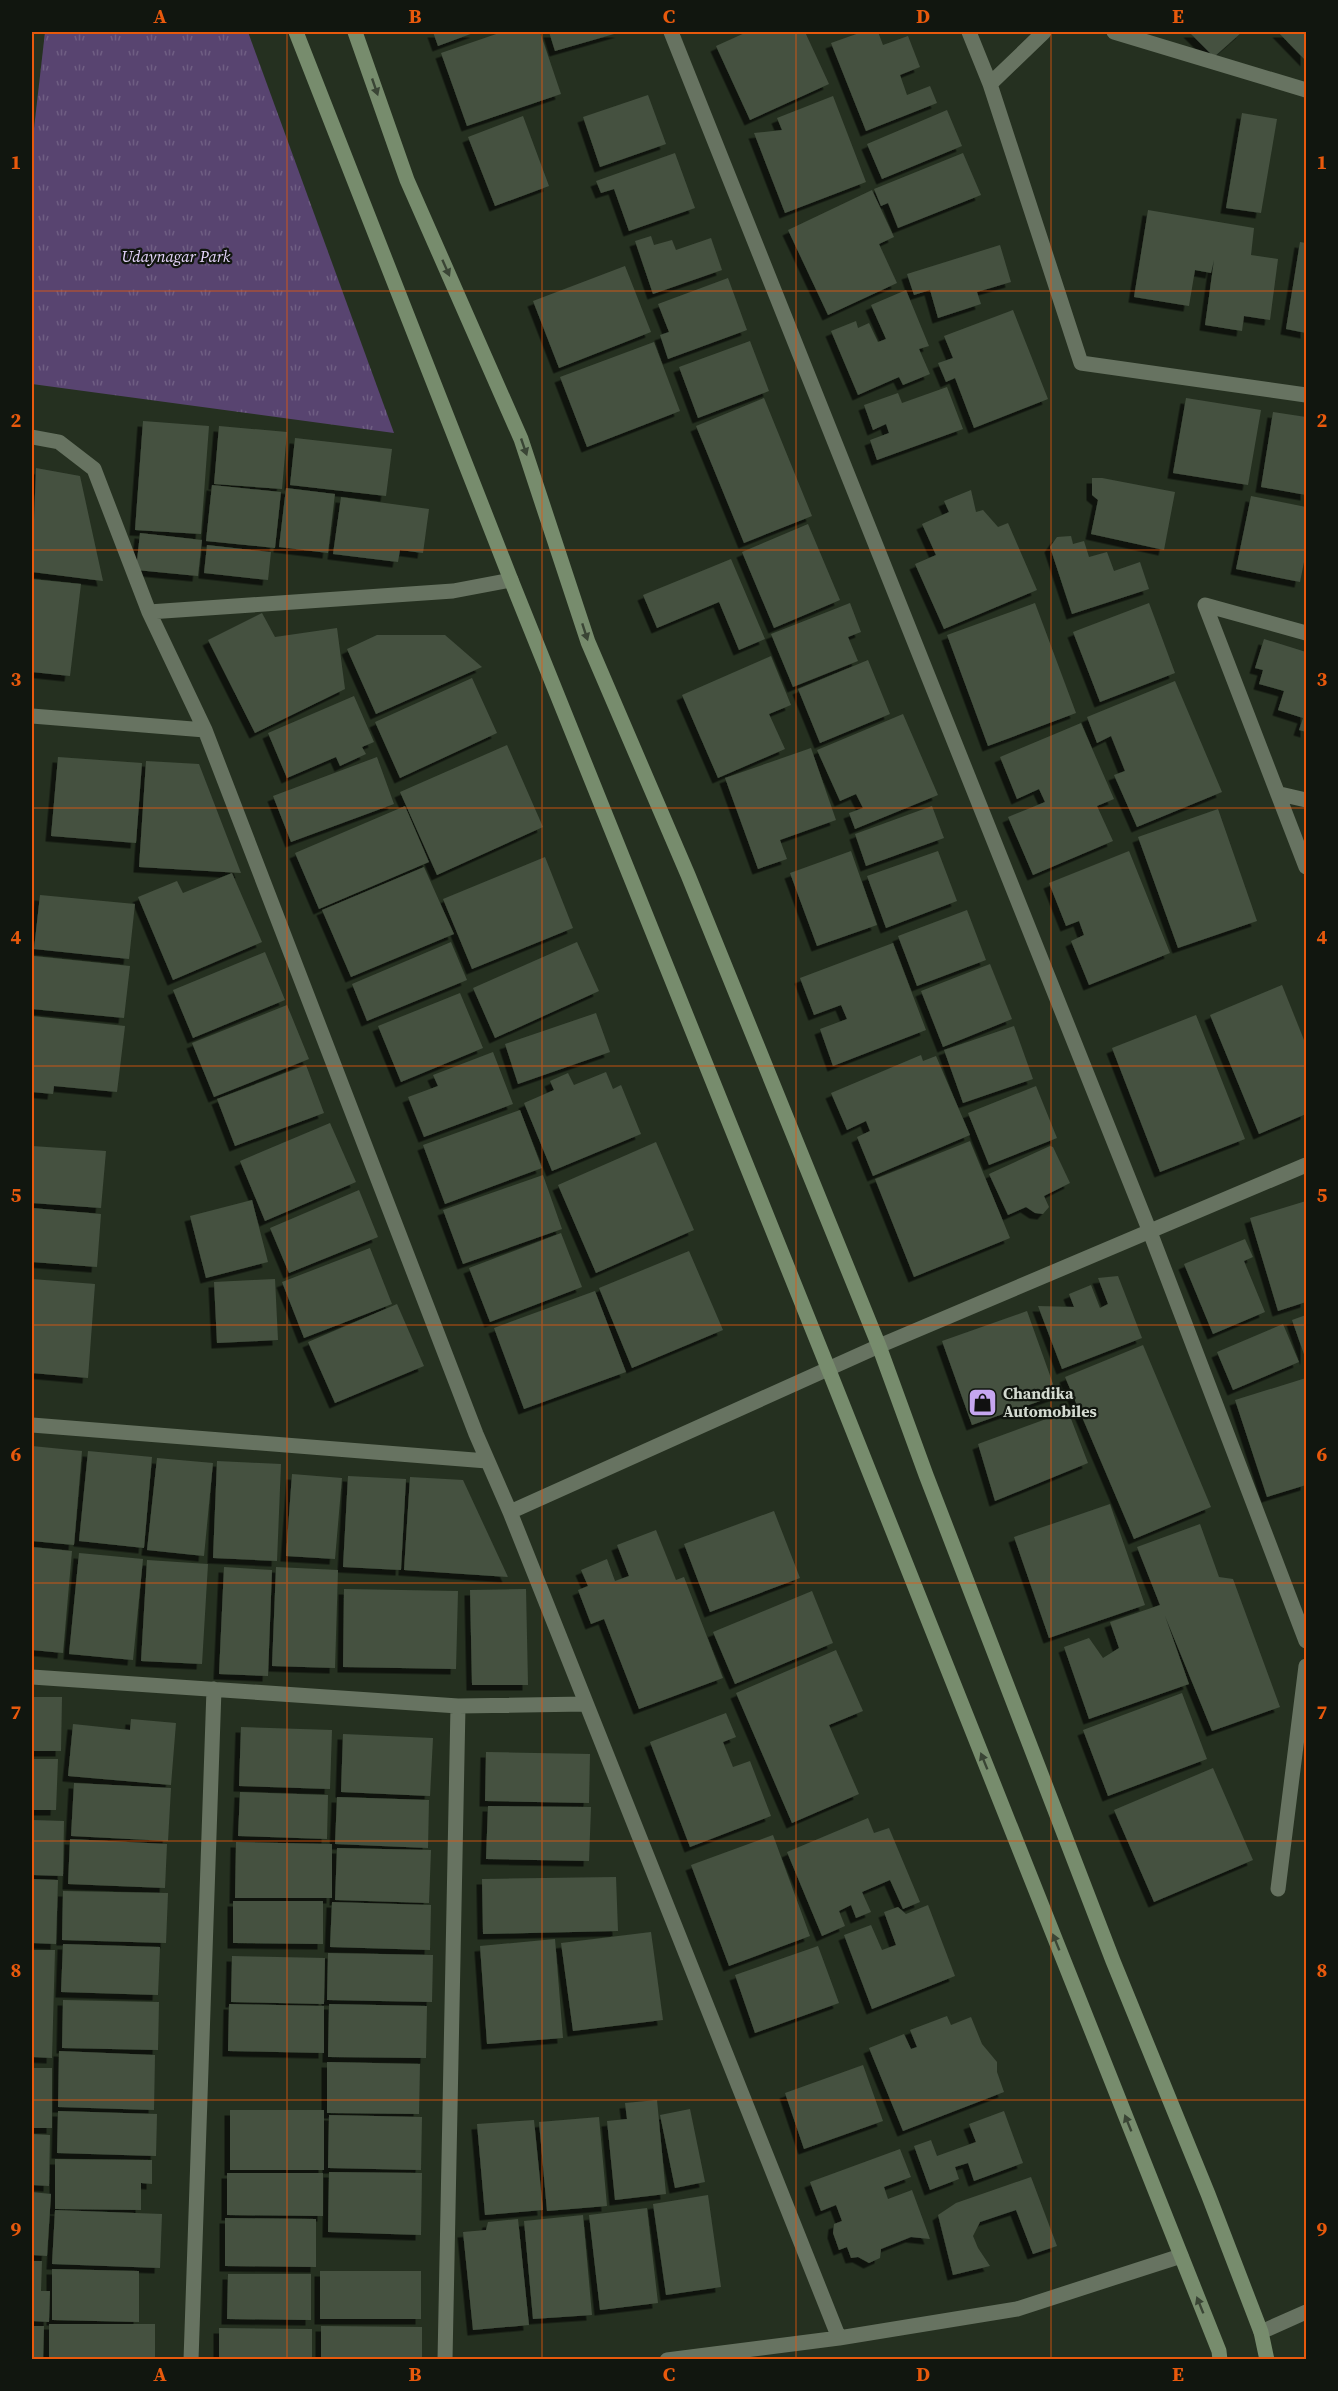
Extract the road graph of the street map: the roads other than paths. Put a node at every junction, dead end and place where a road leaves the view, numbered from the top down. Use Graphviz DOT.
graph roads {
  1 [pos="296,32"];
  2 [pos="356,32"];
  3 [pos="671,32"];
  4 [pos="969,32"];
  5 [pos="1044,32"];
  6 [pos="1114,32"];
  7 [pos="990,84"];
  8 [pos="1306,90"];
  9 [pos="1306,395"];
  10 [pos="32,436"];
  11 [pos="511,580"];
  12 [pos="149,612"];
  13 [pos="1306,633"];
  14 [pos="32,716"];
  15 [pos="205,730"];
  16 [pos="1280,794"];
  17 [pos="1306,800"];
  18 [pos="1306,867"];
  19 [pos="1306,1165"];
  20 [pos="1150,1232"];
  21 [pos="879,1346"];
  22 [pos="828,1368"];
  23 [pos="32,1425"];
  24 [pos="487,1461"];
  25 [pos="510,1512"];
  26 [pos="1306,1641"];
  27 [pos="1306,1666"];
  28 [pos="32,1677"];
  29 [pos="214,1689"];
  30 [pos="586,1704"];
  31 [pos="458,1706"];
  32 [pos="1278,1889"];
  33 [pos="1181,2256"];
  34 [pos="1306,2312"];
  35 [pos="1261,2332"];
  36 [pos="839,2338"];
  37 [pos="191,2360"];
  38 [pos="445,2360"];
  39 [pos="667,2360"];
  40 [pos="1220,2360"];
  41 [pos="1268,2360"];
  1 -- 11 [label="main road"];
  2 -- 21 [label="main road, one-way"];
  3 -- 20 [label="street"];
  4 -- 7 [label="street"];
  5 -- 7 [label="street"];
  6 -- 8 [label="street"];
  7 -- 9 [label="street"];
  10 -- 12 [label="street"];
  11 -- 12 [label="street"];
  11 -- 22 [label="main road"];
  12 -- 15 [label="street"];
  13 -- 16 [label="street"];
  14 -- 15 [label="street"];
  15 -- 24 [label="street"];
  16 -- 17 [label="street"];
  16 -- 18 [label="street"];
  19 -- 20 [label="street"];
  20 -- 21 [label="street"];
  20 -- 26 [label="street"];
  21 -- 22 [label="street"];
  21 -- 35 [label="main road"];
  22 -- 25 [label="street"];
  33 -- 22 [label="main road, one-way"];
  23 -- 24 [label="street"];
  24 -- 25 [label="street"];
  25 -- 30 [label="street"];
  27 -- 32 [label="street"];
  28 -- 29 [label="street"];
  29 -- 31 [label="street"];
  29 -- 37 [label="street"];
  30 -- 31 [label="street"];
  30 -- 36 [label="street"];
  31 -- 38 [label="street"];
  33 -- 36 [label="street"];
  40 -- 33 [label="main road, one-way"];
  34 -- 35 [label="street"];
  35 -- 41 [label="main road"];
  36 -- 39 [label="street"];
}
